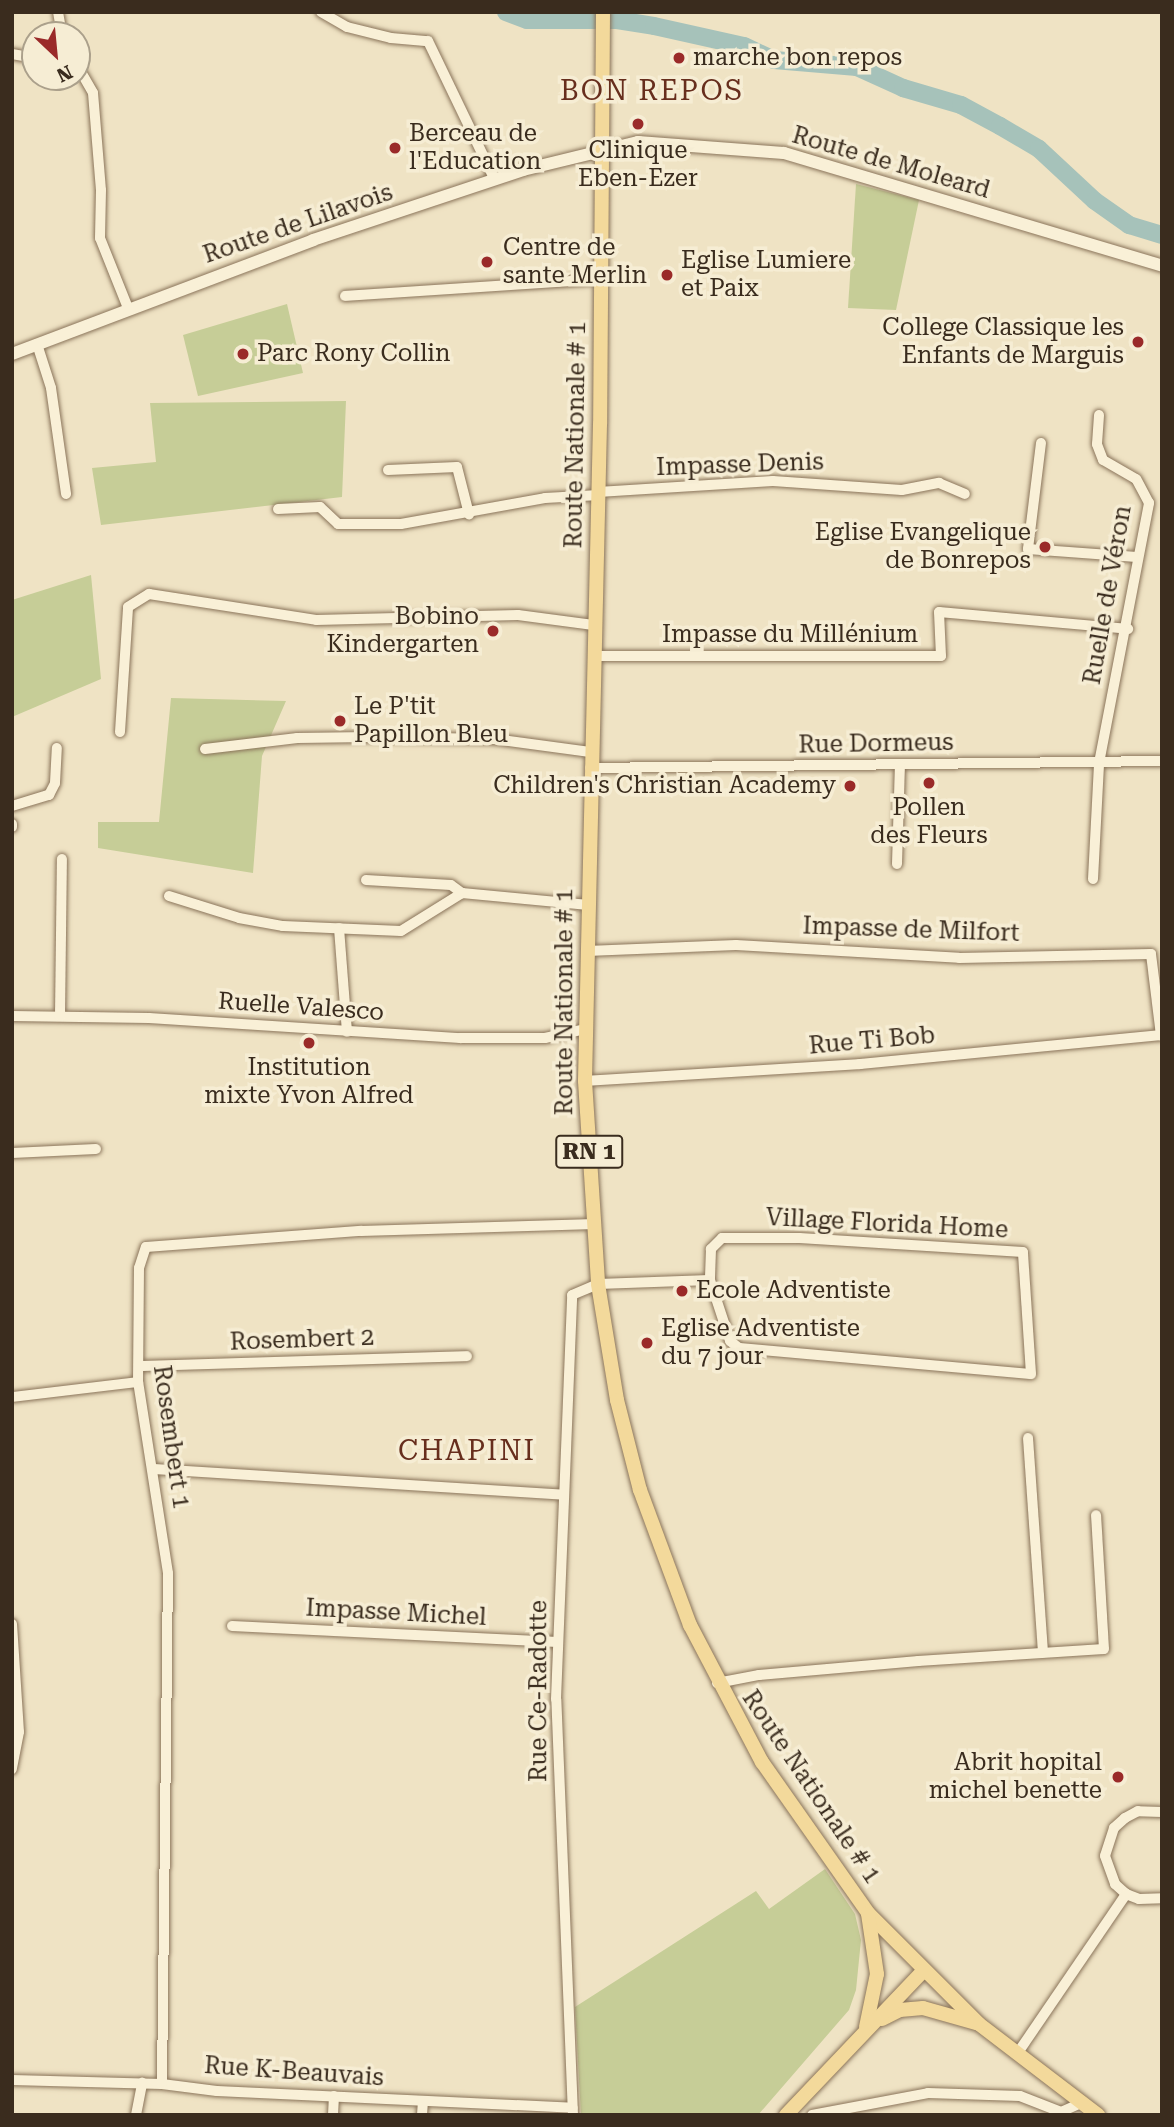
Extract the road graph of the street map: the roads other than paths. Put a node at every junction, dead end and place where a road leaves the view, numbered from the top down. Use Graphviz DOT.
graph roads {
  1 [pos="321,12"];
  2 [pos="603,12"];
  3 [pos="91,90"];
  4 [pos="603,150"];
  5 [pos="495,180"];
  6 [pos="1162,266"];
  7 [pos="600,279"];
  8 [pos="345,296"];
  9 [pos="128,308"];
  10 [pos="37,344"];
  11 [pos="12,354"];
  12 [pos="1100,415"];
  13 [pos="1041,443"];
  14 [pos="388,470"];
  15 [pos="66,494"];
  16 [pos="598,494"];
  17 [pos="965,494"];
  18 [pos="278,509"];
  19 [pos="469,513"];
  20 [pos="1137,557"];
  21 [pos="593,625"];
  22 [pos="1128,629"];
  23 [pos="593,656"];
  24 [pos="120,732"];
  25 [pos="57,748"];
  26 [pos="205,749"];
  27 [pos="590,752"];
  28 [pos="1162,761"];
  29 [pos="1100,763"];
  30 [pos="900,765"];
  31 [pos="590,768"];
  32 [pos="12,806"];
  33 [pos="62,859"];
  34 [pos="897,864"];
  35 [pos="1093,879"];
  36 [pos="366,880"];
  37 [pos="463,893"];
  38 [pos="169,896"];
  39 [pos="588,905"];
  40 [pos="339,928"];
  41 [pos="587,951"];
  42 [pos="12,1016"];
  43 [pos="60,1016"];
  44 [pos="586,1028"];
  45 [pos="347,1032"];
  46 [pos="1162,1035"];
  47 [pos="585,1082"];
  48 [pos="96,1149"];
  49 [pos="12,1153"];
  50 [pos="595,1224"];
  51 [pos="710,1280"];
  52 [pos="598,1284"];
  53 [pos="467,1356"];
  54 [pos="139,1366"];
  55 [pos="138,1382"];
  56 [pos="12,1397"];
  57 [pos="1028,1438"];
  58 [pos="155,1469"];
  59 [pos="563,1495"];
  60 [pos="1096,1516"];
  61 [pos="12,1625"];
  62 [pos="232,1626"];
  63 [pos="558,1642"];
  64 [pos="1043,1652"];
  65 [pos="717,1683"];
  66 [pos="12,1769"];
  67 [pos="1162,1812"];
  68 [pos="1126,1894"];
  69 [pos="1162,1898"];
  70 [pos="868,1913"];
  71 [pos="923,1971"];
  72 [pos="979,2024"];
  73 [pos="866,2029"];
  74 [pos="1017,2054"];
  75 [pos="12,2080"];
  76 [pos="142,2083"];
  77 [pos="162,2084"];
  78 [pos="334,2096"];
  79 [pos="423,2101"];
  80 [pos="1081,2103"];
  81 [pos="566,2109"];
  82 [pos="136,2115"];
  83 [pos="333,2115"];
  84 [pos="422,2115"];
  85 [pos="786,2115"];
  86 [pos="813,2115"];
  87 [pos="1098,2115"];
  1 -- 5 [label="street"];
  2 -- 4 [label="main road, Route Nationale # 1 / RN 1"];
  3 -- 9 [label="street"];
  4 -- 5 [label="main road, Route de Lilavois"];
  4 -- 6 [label="main road, Route de Moleard"];
  4 -- 7 [label="main road, Route Nationale # 1 / RN 1"];
  5 -- 9 [label="main road, Route de Lilavois"];
  7 -- 8 [label="street"];
  7 -- 16 [label="main road, Route Nationale # 1 / RN 1"];
  9 -- 10 [label="main road, Route de Lilavois"];
  10 -- 11 [label="main road, Route de Lilavois"];
  10 -- 15 [label="street"];
  12 -- 20 [label="street, Ruelle de Véron"];
  13 -- 20 [label="street"];
  14 -- 19 [label="street"];
  16 -- 17 [label="street, Impasse Denis"];
  16 -- 19 [label="street, Impasse Denis"];
  16 -- 21 [label="main road, Route Nationale # 1 / RN 1"];
  18 -- 19 [label="street, Impasse Denis"];
  20 -- 22 [label="street, Ruelle de Véron"];
  21 -- 23 [label="main road, Route Nationale # 1 / RN 1"];
  21 -- 24 [label="street"];
  22 -- 23 [label="street, Impasse du Millénium"];
  22 -- 29 [label="street, Ruelle de Véron"];
  23 -- 27 [label="main road, Route Nationale # 1 / RN 1"];
  25 -- 32 [label="street"];
  26 -- 27 [label="street"];
  27 -- 31 [label="main road, Route Nationale # 1 / RN 1"];
  28 -- 29 [label="street, Rue Dormeus"];
  29 -- 30 [label="street, Rue Dormeus"];
  29 -- 35 [label="street, Ruelle de Véron"];
  30 -- 31 [label="street, Rue Dormeus"];
  30 -- 34 [label="street"];
  31 -- 39 [label="main road, Route Nationale # 1 / RN 1"];
  33 -- 43 [label="street"];
  36 -- 37 [label="street"];
  37 -- 39 [label="street"];
  37 -- 40 [label="street"];
  38 -- 40 [label="street"];
  39 -- 41 [label="main road, Route Nationale # 1 / RN 1"];
  40 -- 45 [label="street"];
  41 -- 44 [label="main road, Route Nationale # 1 / RN 1"];
  41 -- 46 [label="street, Impasse de Milfort"];
  42 -- 43 [label="street, Ruelle Valesco"];
  43 -- 45 [label="street, Ruelle Valesco"];
  44 -- 45 [label="street, Ruelle Valesco"];
  44 -- 47 [label="main road, Route Nationale # 1 / RN 1"];
  46 -- 47 [label="street, Rue Ti Bob"];
  47 -- 50 [label="main road, Route Nationale # 1 / RN 1"];
  48 -- 49 [label="street"];
  50 -- 52 [label="main road, Route Nationale # 1 / RN 1"];
  50 -- 54 [label="street, Rosembert 1"];
  51 -- 51 [label="street, Village Florida Home"];
  51 -- 52 [label="street"];
  52 -- 59 [label="street, Rue Ce-Radotte"];
  52 -- 65 [label="main road, Route Nationale # 1 / RN 1"];
  53 -- 54 [label="street, Rosembert 2"];
  54 -- 55 [label="street, Rosembert 1"];
  55 -- 56 [label="street"];
  55 -- 58 [label="street, Rosembert 1"];
  57 -- 64 [label="street"];
  58 -- 59 [label="street"];
  58 -- 77 [label="street, Rosembert 1"];
  59 -- 63 [label="street, Rue Ce-Radotte"];
  60 -- 64 [label="street"];
  61 -- 66 [label="street"];
  62 -- 63 [label="street, Impasse Michel"];
  63 -- 81 [label="street, Rue Ce-Radotte"];
  64 -- 65 [label="street"];
  65 -- 70 [label="main road, Route Nationale # 1 / RN 1"];
  67 -- 68 [label="street"];
  68 -- 69 [label="street"];
  68 -- 74 [label="street"];
  70 -- 71 [label="main road, Route Nationale # 1 / RN 1"];
  70 -- 73 [label="main road"];
  71 -- 72 [label="main road, Route Nationale # 1 / RN 1"];
  71 -- 73 [label="main road"];
  72 -- 73 [label="main road"];
  72 -- 74 [label="main road, Route Nationale # 1 / RN 1"];
  73 -- 85 [label="main road"];
  74 -- 80 [label="main road, Route Nationale # 1 / RN 1"];
  75 -- 76 [label="street, Rue K-Beauvais"];
  76 -- 77 [label="street, Rue K-Beauvais"];
  76 -- 82 [label="street"];
  77 -- 78 [label="street, Rue K-Beauvais"];
  78 -- 79 [label="street, Rue K-Beauvais"];
  78 -- 83 [label="street"];
  79 -- 81 [label="street, Rue K-Beauvais"];
  79 -- 84 [label="street"];
  80 -- 86 [label="street"];
  80 -- 87 [label="main road, Route Nationale # 1 / RN 1"];
}
